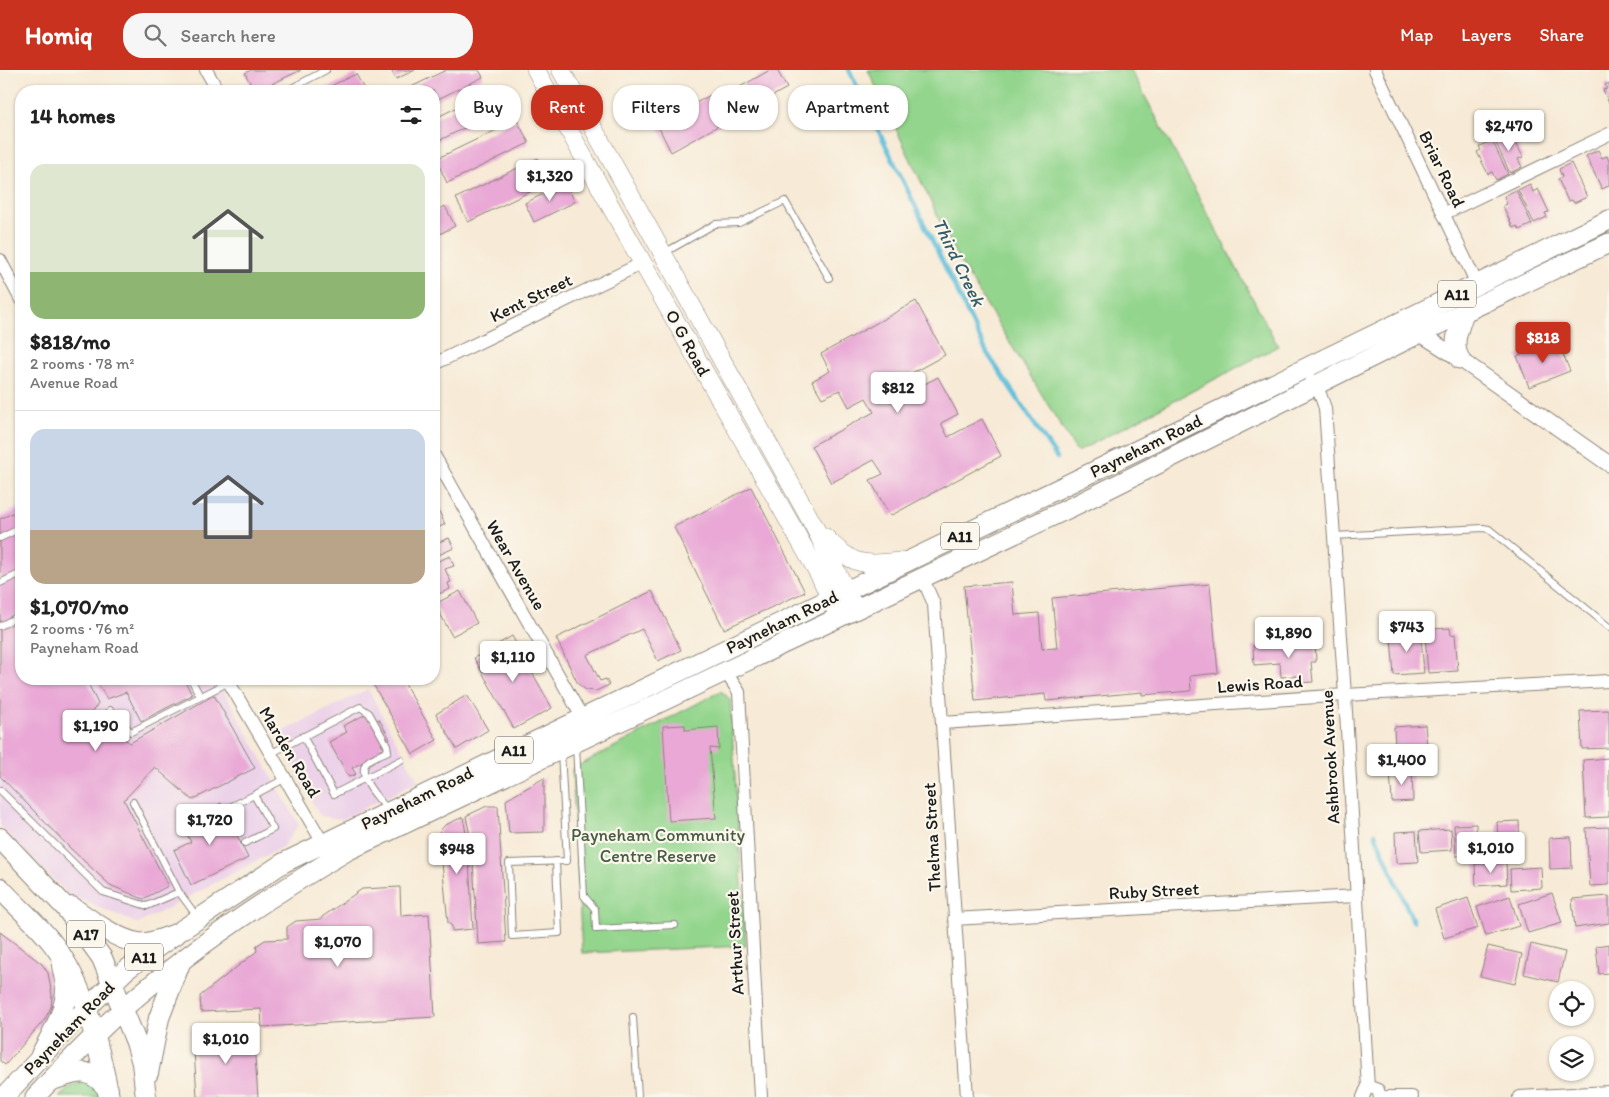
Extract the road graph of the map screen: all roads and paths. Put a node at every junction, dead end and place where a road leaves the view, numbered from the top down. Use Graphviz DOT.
graph roads {
  1 [pos="206,70"];
  2 [pos="326,70"];
  3 [pos="536,70"];
  4 [pos="562,70"];
  5 [pos="1375,70"];
  6 [pos="215,85"];
  7 [pos="297,85"];
  8 [pos="1609,134"];
  9 [pos="1443,214"];
  10 [pos="1609,220"];
  11 [pos="1609,243"];
  12 [pos="663,253"];
  13 [pos="1526,260"];
  14 [pos="1570,262"];
  15 [pos="643,263"];
  16 [pos="1,264"];
  17 [pos="829,278"];
  18 [pos="1477,284"];
  19 [pos="15,289"];
  20 [pos="1434,305"];
  21 [pos="1464,313"];
  22 [pos="1419,333"];
  23 [pos="1371,336"];
  24 [pos="1460,359"];
  25 [pos="440,361"];
  26 [pos="1304,369"];
  27 [pos="1314,385"];
  28 [pos="1609,464"];
  29 [pos="440,466"];
  30 [pos="814,526"];
  31 [pos="15,531"];
  32 [pos="1334,536"];
  33 [pos="0,538"];
  34 [pos="910,560"];
  35 [pos="15,576"];
  36 [pos="922,577"];
  37 [pos="0,583"];
  38 [pos="847,591"];
  39 [pos="830,599"];
  40 [pos="847,613"];
  41 [pos="15,618"];
  42 [pos="0,626"];
  43 [pos="1609,627"];
  44 [pos="725,671"];
  45 [pos="1609,681"];
  46 [pos="194,685"];
  47 [pos="219,685"];
  48 [pos="231,685"];
  49 [pos="200,696"];
  50 [pos="1345,696"];
  51 [pos="110,710"];
  52 [pos="582,717"];
  53 [pos="943,723"];
  54 [pos="303,736"];
  55 [pos="568,745"];
  56 [pos="270,754"];
  57 [pos="401,760"];
  58 [pos="286,778"];
  59 [pos="364,778"];
  60 [pos="0,790"];
  61 [pos="254,795"];
  62 [pos="134,802"];
  63 [pos="226,808"];
  64 [pos="389,811"];
  65 [pos="0,838"];
  66 [pos="245,843"];
  67 [pos="323,844"];
  68 [pos="556,861"];
  69 [pos="0,888"];
  70 [pos="50,892"];
  71 [pos="180,892"];
  72 [pos="1356,896"];
  73 [pos="954,919"];
  74 [pos="199,920"];
  75 [pos="675,925"];
  76 [pos="176,934"];
  77 [pos="61,956"];
  78 [pos="180,962"];
  79 [pos="113,981"];
  80 [pos="86,1008"];
  81 [pos="123,1009"];
  82 [pos="633,1017"];
  83 [pos="95,1038"];
  84 [pos="41,1055"];
  85 [pos="52,1080"];
  86 [pos="146,1090"];
  87 [pos="1366,1092"];
  88 [pos="1609,1092"];
  89 [pos="109,1093"];
  90 [pos="4,1097"];
  91 [pos="36,1097"];
  92 [pos="638,1097"];
  93 [pos="762,1097"];
  94 [pos="967,1097"];
  95 [pos="1380,1097"];
  96 [pos="1412,1097"];
  97 [pos="1519,1097"];
  1 -- 6 [label="street"];
  2 -- 7 [label="lane"];
  3 -- 15 [label="main road, O G Road"];
  4 -- 12 [label="main road, O G Road"];
  5 -- 9 [label="street, Briar Road"];
  8 -- 9 [label="street"];
  9 -- 18 [label="street, Briar Road"];
  10 -- 13 [label="main road, Payneham Road / A11"];
  11 -- 14 [label="main road, Payneham Road / A11"];
  12 -- 15 [label="main road"];
  12 -- 17 [label="lane"];
  12 -- 30 [label="main road, O G Road"];
  13 -- 14 [label="main road"];
  13 -- 18 [label="main road, Payneham Road / A11"];
  14 -- 21 [label="main road, Payneham Road / A11"];
  15 -- 25 [label="street, Kent Street"];
  15 -- 39 [label="main road, O G Road"];
  16 -- 19 [label="street"];
  18 -- 20 [label="main road, Payneham Road / A11"];
  20 -- 22 [label="main road"];
  20 -- 23 [label="main road, Payneham Road / A11"];
  21 -- 22 [label="main road, Payneham Road / A11"];
  21 -- 24 [label="main road"];
  22 -- 23 [label="main road"];
  22 -- 24 [label="street"];
  22 -- 27 [label="main road, Payneham Road / A11"];
  23 -- 26 [label="main road, Payneham Road / A11"];
  24 -- 28 [label="street"];
  26 -- 27 [label="street, Ashbrook Avenue"];
  26 -- 34 [label="main road, Payneham Road / A11"];
  27 -- 32 [label="street, Ashbrook Avenue"];
  27 -- 36 [label="main road, Payneham Road / A11"];
  29 -- 52 [label="street, Wear Avenue"];
  30 -- 34 [label="main road"];
  30 -- 38 [label="main road, O G Road"];
  31 -- 33 [label="lane"];
  32 -- 43 [label="lane"];
  32 -- 50 [label="street, Ashbrook Avenue"];
  34 -- 38 [label="main road, Payneham Road / A11"];
  35 -- 37 [label="lane"];
  36 -- 40 [label="main road, Payneham Road / A11"];
  36 -- 53 [label="street, Thelma Street"];
  38 -- 39 [label="main road, Payneham Road / A11"];
  38 -- 40 [label="main road, O G Road"];
  39 -- 40 [label="main road, O G Road"];
  39 -- 52 [label="main road, Payneham Road / A11"];
  40 -- 44 [label="main road, Payneham Road / A11"];
  41 -- 42 [label="lane"];
  44 -- 55 [label="main road, Payneham Road / A11"];
  44 -- 93 [label="street, Arthur Street"];
  45 -- 50 [label="street, Lewis Road"];
  46 -- 49 [label="lane"];
  47 -- 49 [label="lane"];
  48 -- 56 [label="street, Marden Road"];
  49 -- 51 [label="lane"];
  50 -- 53 [label="street, Lewis Road"];
  50 -- 72 [label="street, Ashbrook Avenue"];
  52 -- 64 [label="main road, Payneham Road / A11"];
  53 -- 73 [label="street, Thelma Street"];
  54 -- 56 [label="lane"];
  54 -- 59 [label="lane"];
  54 -- 59 [label="lane"];
  55 -- 68 [label="lane"];
  55 -- 75 [label="lane"];
  55 -- 78 [label="main road, Payneham Road / A11"];
  56 -- 58 [label="street, Marden Road"];
  57 -- 59 [label="lane"];
  58 -- 61 [label="lane"];
  58 -- 67 [label="street, Marden Road"];
  59 -- 64 [label="lane"];
  60 -- 71 [label="lane"];
  61 -- 63 [label="lane"];
  61 -- 66 [label="lane"];
  62 -- 71 [label="lane"];
  64 -- 67 [label="main road, Payneham Road / A11"];
  65 -- 70 [label="highway, A17"];
  67 -- 74 [label="main road, Payneham Road / A11"];
  68 -- 68 [label="lane"];
  69 -- 77 [label="highway, A17"];
  70 -- 76 [label="highway"];
  70 -- 79 [label="highway, A17"];
  71 -- 74 [label="lane"];
  72 -- 73 [label="street, Ruby Street"];
  72 -- 87 [label="street, Ashbrook Avenue"];
  73 -- 94 [label="street, Thelma Street"];
  74 -- 76 [label="main road, Payneham Road / A11"];
  76 -- 79 [label="main road, Payneham Road / A11"];
  77 -- 80 [label="highway, A17"];
  77 -- 84 [label="highway"];
  78 -- 81 [label="main road, Payneham Road / A11"];
  78 -- 86 [label="highway"];
  79 -- 80 [label="main road, Payneham Road / A11"];
  79 -- 81 [label="highway, A17"];
  80 -- 83 [label="highway, A17"];
  80 -- 84 [label="main road, Payneham Road / A11"];
  81 -- 83 [label="main road, Payneham Road / A11"];
  81 -- 86 [label="highway, A17"];
  82 -- 92 [label="lane"];
  83 -- 85 [label="main road, Payneham Road / A11"];
  83 -- 89 [label="highway, A17"];
  84 -- 90 [label="main road, Payneham Road / A11"];
  85 -- 89 [label="highway"];
  85 -- 91 [label="main road, Payneham Road / A11"];
  87 -- 95 [label="street"];
  88 -- 97 [label="street"];
  95 -- 96 [label="street"];
}
